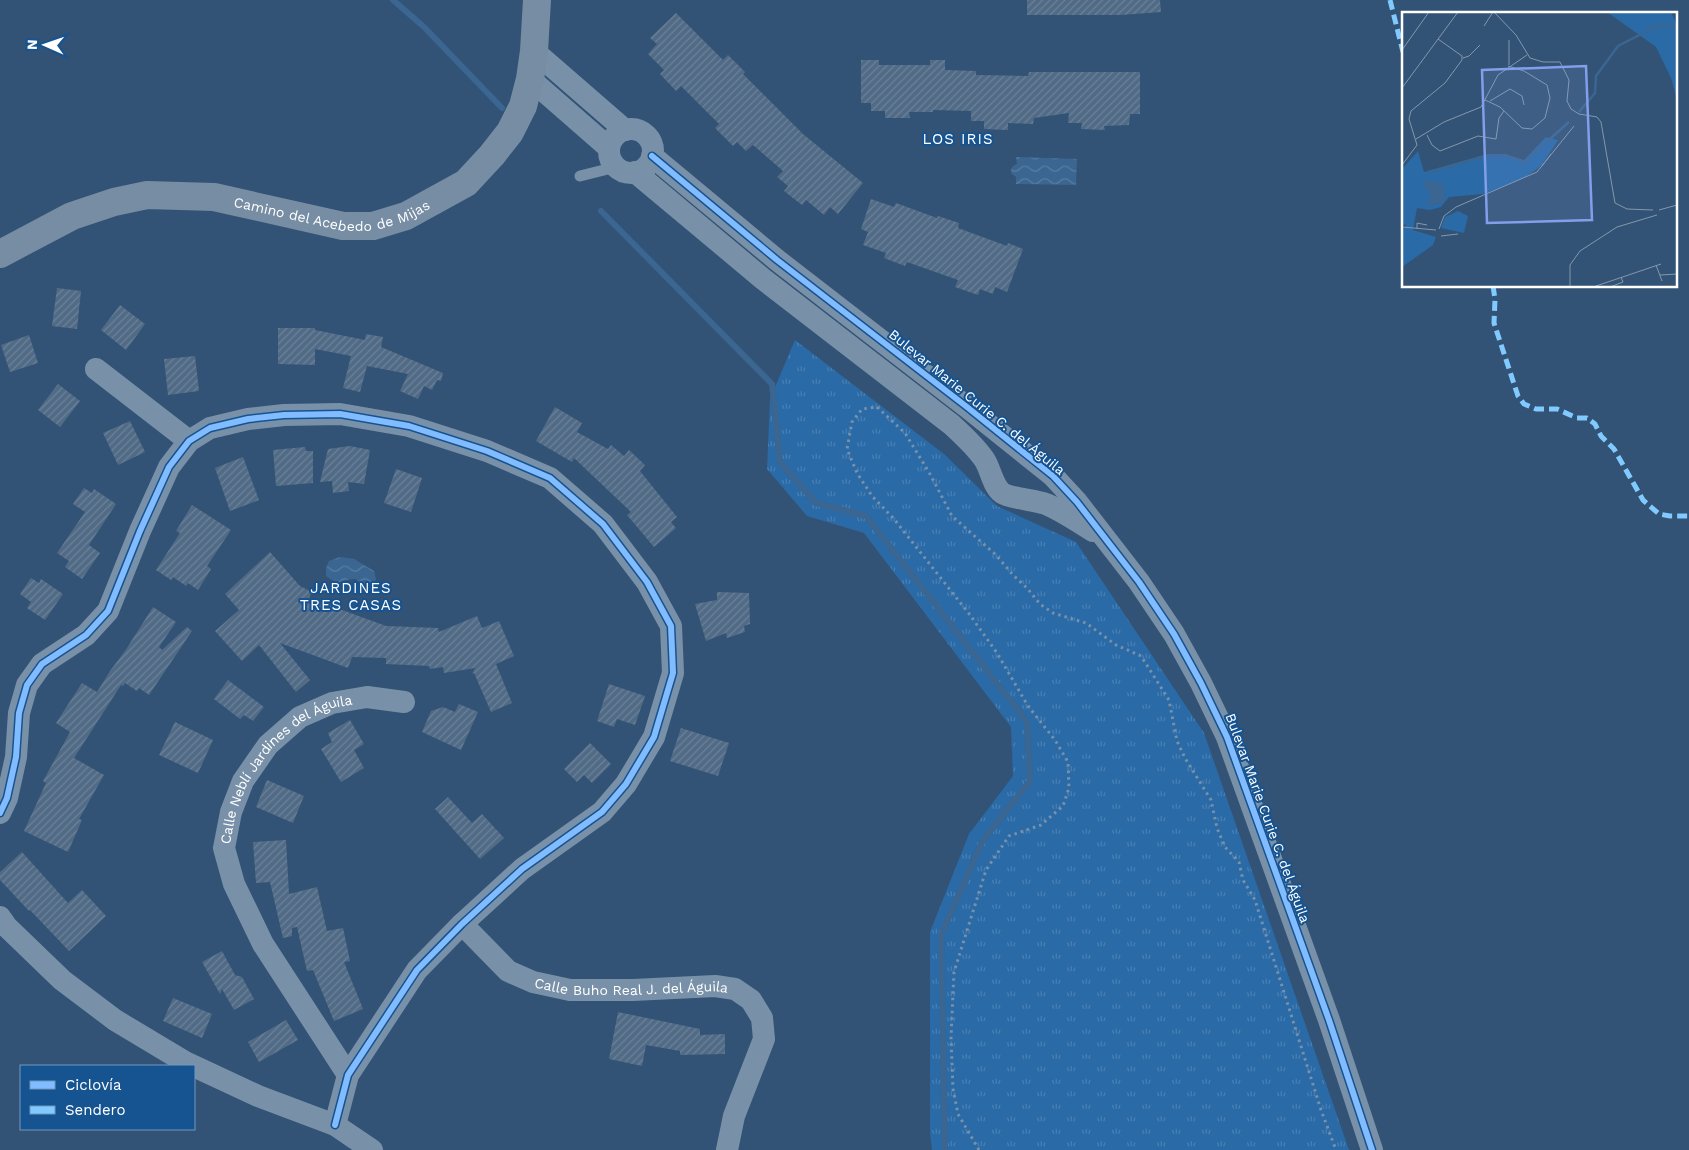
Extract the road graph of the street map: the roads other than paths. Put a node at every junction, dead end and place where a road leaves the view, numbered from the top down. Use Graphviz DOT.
graph roads {
  1 [pos="536,0"];
  2 [pos="534,51"];
  3 [pos="530,79"];
  4 [pos="625,130"];
  5 [pos="652,156"];
  6 [pos="620,163"];
  7 [pos="580,176"];
  8 [pos="0,254"];
  9 [pos="96,369"];
  10 [pos="189,441"];
  11 [pos="1027,455"];
  12 [pos="993,480"];
  13 [pos="1014,496"];
  14 [pos="1104,539"];
  15 [pos="404,702"];
  16 [pos="0,813"];
  17 [pos="0,917"];
  18 [pos="462,924"];
  19 [pos="191,1065"];
  20 [pos="195,1067"];
  21 [pos="348,1075"];
  22 [pos="335,1125"];
  23 [pos="372,1150"];
  24 [pos="727,1150"];
  25 [pos="1372,1150"];
  1 -- 2 [label="street, Camino del Acebedo de Mijas"];
  2 -- 3 [label="street, Camino del Acebedo de Mijas"];
  2 -- 4 [label="street"];
  3 -- 6 [label="street, Bulevar Marie Curie C. del Águila"];
  3 -- 8 [label="street, Camino del Acebedo de Mijas"];
  4 -- 5 [label="street"];
  4 -- 6 [label="street"];
  5 -- 6 [label="street"];
  5 -- 11 [label="street, Bulevar Marie Curie C. del Águila"];
  6 -- 7 [label="lane"];
  6 -- 12 [label="street, Bulevar Marie Curie C. del Águila"];
  9 -- 10 [label="street"];
  10 -- 16 [label="street"];
  10 -- 18 [label="street"];
  11 -- 12 [label="street, Bulevar Marie Curie C. del Águila"];
  11 -- 13 [label="street, Bulevar Marie Curie C. del Águila"];
  11 -- 14 [label="street, Bulevar Marie Curie C. del Águila"];
  12 -- 13 [label="street, Bulevar Marie Curie C. del Águila"];
  13 -- 14 [label="street, Bulevar Marie Curie C. del Águila"];
  14 -- 25 [label="street, Bulevar Marie Curie C. del Águila"];
  15 -- 21 [label="street, Calle Neblí Jardines del Águila"];
  17 -- 19 [label="street"];
  18 -- 21 [label="street"];
  18 -- 24 [label="street, Calle Buho Real J. del Águila"];
  20 -- 22 [label="street"];
  21 -- 22 [label="street"];
  22 -- 23 [label="street"];
}
